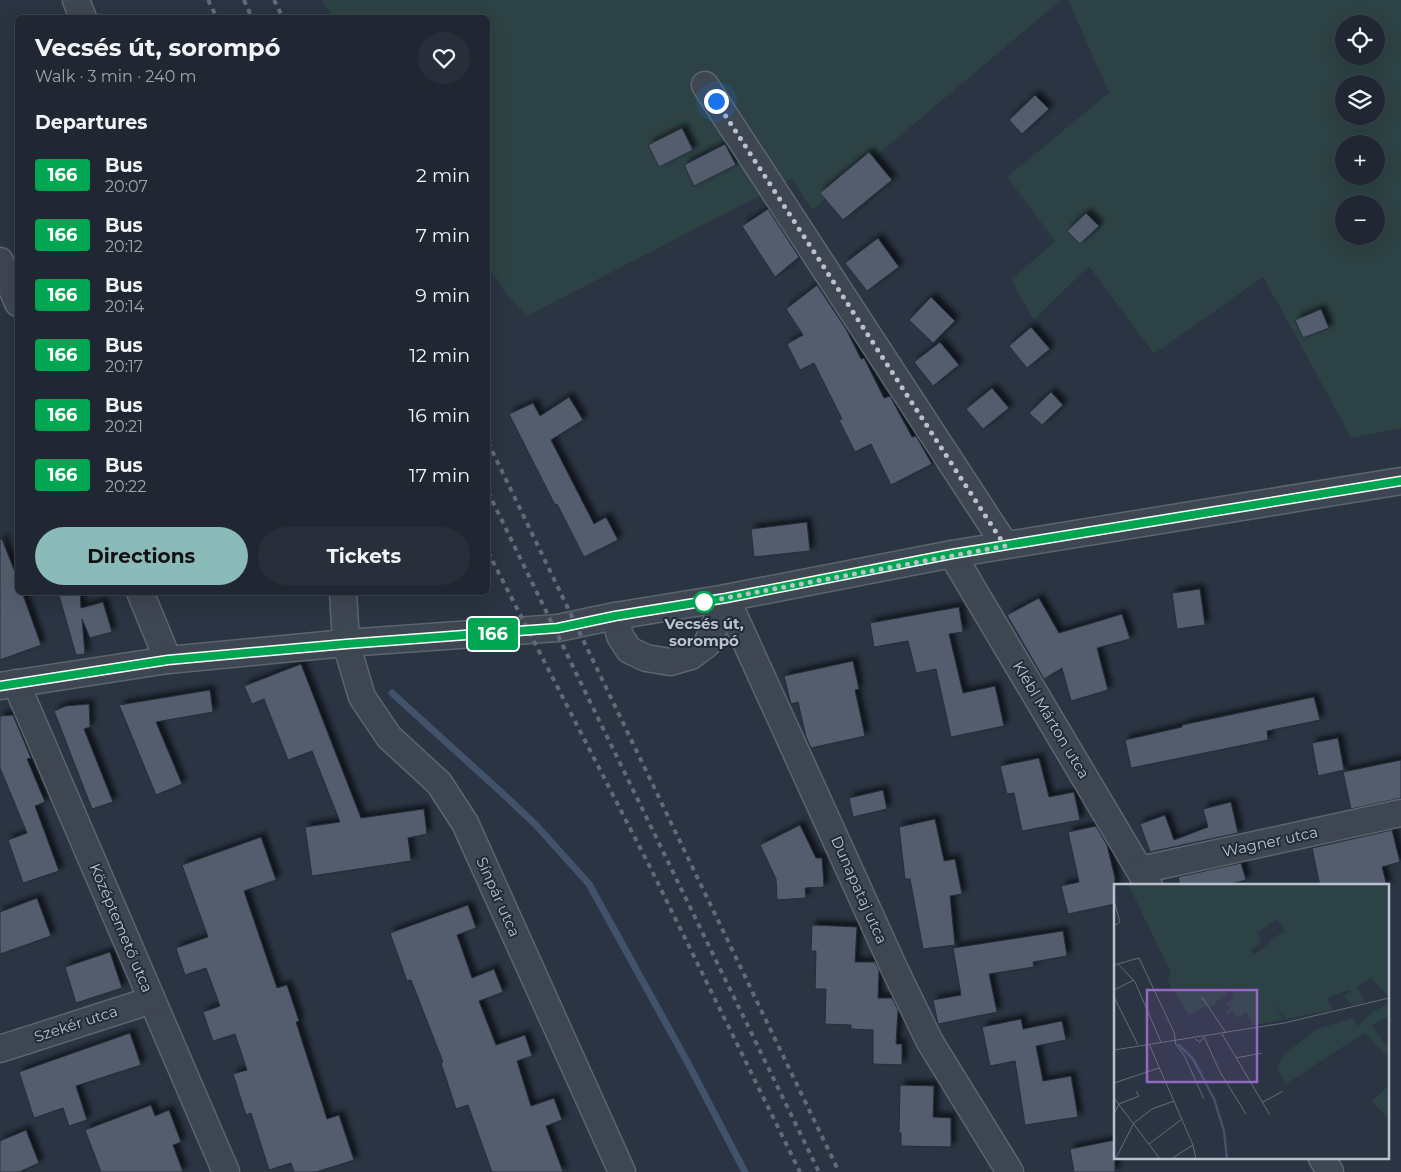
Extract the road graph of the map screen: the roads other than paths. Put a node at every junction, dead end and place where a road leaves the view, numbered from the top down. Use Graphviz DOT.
graph roads {
  1 [pos="76,0"];
  2 [pos="82,15"];
  3 [pos="705,85"];
  4 [pos="0,261"];
  5 [pos="15,296"];
  6 [pos="1401,481"];
  7 [pos="1005,546"];
  8 [pos="952,554"];
  9 [pos="141,595"];
  10 [pos="343,595"];
  11 [pos="726,598"];
  12 [pos="615,616"];
  13 [pos="346,644"];
  14 [pos="168,660"];
  15 [pos="8,684"];
  16 [pos="1401,813"];
  17 [pos="1144,878"];
  18 [pos="152,1000"];
  19 [pos="0,1049"];
  20 [pos="1323,1160"];
  21 [pos="226,1172"];
  22 [pos="622,1172"];
  23 [pos="1010,1172"];
  24 [pos="1330,1172"];
  1 -- 2 [label="street"];
  3 -- 7 [label="street"];
  4 -- 5 [label="street"];
  6 -- 7 [label="street"];
  7 -- 8 [label="street"];
  8 -- 11 [label="street"];
  8 -- 17 [label="street, Klébl Márton utca"];
  9 -- 14 [label="street"];
  10 -- 13 [label="street, Sínpár utca"];
  11 -- 12 [label="street"];
  11 -- 12 [label="street"];
  11 -- 23 [label="street, Dunapataj utca"];
  12 -- 13 [label="street"];
  13 -- 14 [label="street"];
  13 -- 22 [label="street, Sínpár utca"];
  14 -- 15 [label="street"];
  15 -- 18 [label="street, Középtemető utca"];
  16 -- 17 [label="street, Wagner utca"];
  18 -- 19 [label="street, Szekér utca"];
  18 -- 21 [label="street, Középtemető utca"];
  20 -- 24 [label="street"];
}
